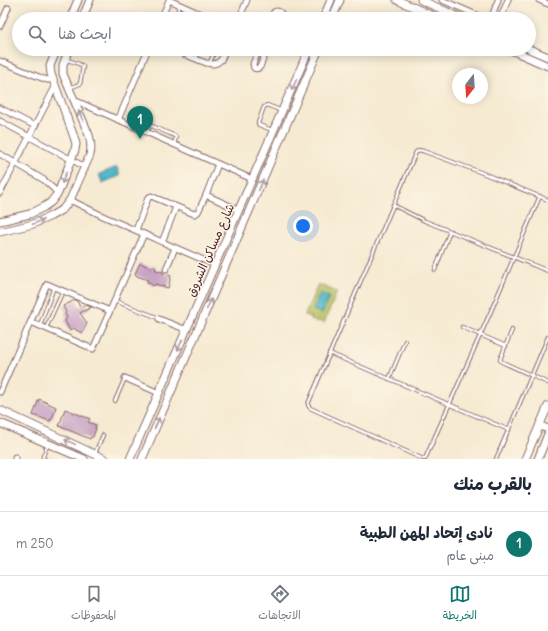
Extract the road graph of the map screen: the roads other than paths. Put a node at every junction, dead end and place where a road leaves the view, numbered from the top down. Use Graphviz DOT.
graph roads {
  1 [pos="78,0"];
  2 [pos="90,0"];
  3 [pos="247,0"];
  4 [pos="331,0"];
  5 [pos="340,0"];
  6 [pos="397,0"];
  7 [pos="421,0"];
  8 [pos="442,0"];
  9 [pos="498,0"];
  10 [pos="508,0"];
  11 [pos="180,5"];
  12 [pos="8,8"];
  13 [pos="188,9"];
  14 [pos="73,12"];
  15 [pos="85,12"];
  16 [pos="164,12"];
  17 [pos="177,12"];
  18 [pos="187,12"];
  19 [pos="193,12"];
  20 [pos="242,12"];
  21 [pos="326,12"];
  22 [pos="335,12"];
  23 [pos="424,12"];
  24 [pos="448,12"];
  25 [pos="470,12"];
  26 [pos="494,12"];
  27 [pos="503,12"];
  28 [pos="0,26"];
  29 [pos="536,52"];
  30 [pos="54,56"];
  31 [pos="66,56"];
  32 [pos="145,56"];
  33 [pos="189,56"];
  34 [pos="197,56"];
  35 [pos="213,56"];
  36 [pos="223,56"];
  37 [pos="256,56"];
  38 [pos="264,56"];
  39 [pos="307,56"];
  40 [pos="316,56"];
  41 [pos="525,56"];
  42 [pos="548,58"];
  43 [pos="64,59"];
  44 [pos="196,59"];
  45 [pos="0,61"];
  46 [pos="209,64"];
  47 [pos="548,66"];
  48 [pos="63,75"];
  49 [pos="52,79"];
  50 [pos="55,87"];
  51 [pos="69,88"];
  52 [pos="74,100"];
  53 [pos="0,108"];
  54 [pos="282,112"];
  55 [pos="118,120"];
  56 [pos="0,121"];
  57 [pos="35,126"];
  58 [pos="274,131"];
  59 [pos="147,133"];
  60 [pos="29,137"];
  61 [pos="174,144"];
  62 [pos="0,154"];
  63 [pos="71,160"];
  64 [pos="15,164"];
  65 [pos="218,164"];
  66 [pos="85,167"];
  67 [pos="252,179"];
  68 [pos="0,193"];
  69 [pos="58,193"];
  70 [pos="206,195"];
  71 [pos="540,196"];
  72 [pos="70,200"];
  73 [pos="548,200"];
  74 [pos="393,205"];
  75 [pos="176,207"];
  76 [pos="239,210"];
  77 [pos="0,221"];
  78 [pos="136,230"];
  79 [pos="450,231"];
  80 [pos="0,232"];
  81 [pos="144,234"];
  82 [pos="227,237"];
  83 [pos="237,240"];
  84 [pos="162,242"];
  85 [pos="175,248"];
  86 [pos="223,248"];
  87 [pos="232,252"];
  88 [pos="514,258"];
  89 [pos="215,265"];
  90 [pos="166,269"];
  91 [pos="435,270"];
  92 [pos="548,271"];
  93 [pos="54,287"];
  94 [pos="63,291"];
  95 [pos="114,301"];
  96 [pos="110,311"];
  97 [pos="159,319"];
  98 [pos="31,322"];
  99 [pos="40,326"];
  100 [pos="462,327"];
  101 [pos="46,328"];
  102 [pos="186,330"];
  103 [pos="512,330"];
  104 [pos="480,336"];
  105 [pos="548,337"];
  106 [pos="405,341"];
  107 [pos="506,346"];
  108 [pos="329,353"];
  109 [pos="532,376"];
  110 [pos="125,378"];
  111 [pos="389,378"];
  112 [pos="548,383"];
  113 [pos="0,392"];
  114 [pos="159,393"];
  115 [pos="115,401"];
  116 [pos="450,405"];
  117 [pos="548,406"];
  118 [pos="3,412"];
  119 [pos="1,423"];
  120 [pos="540,424"];
  121 [pos="548,429"];
  122 [pos="509,430"];
  123 [pos="548,434"];
  124 [pos="103,435"];
  125 [pos="534,438"];
  126 [pos="545,442"];
  127 [pos="48,444"];
  128 [pos="95,454"];
  129 [pos="131,456"];
  130 [pos="79,458"];
  131 [pos="142,458"];
  132 [pos="45,459"];
  133 [pos="105,459"];
  134 [pos="424,459"];
  135 [pos="496,459"];
  136 [pos="525,459"];
  137 [pos="538,459"];
  1 -- 14 [label="street"];
  2 -- 15 [label="street"];
  3 -- 20 [label="street"];
  4 -- 21 [label="street"];
  5 -- 22 [label="street"];
  6 -- 23 [label="street"];
  7 -- 24 [label="street"];
  8 -- 25 [label="street"];
  9 -- 26 [label="street"];
  10 -- 27 [label="street"];
  11 -- 13 [label="street"];
  11 -- 16 [label="street"];
  11 -- 17 [label="lane"];
  12 -- 28 [label="street"];
  13 -- 18 [label="lane"];
  13 -- 19 [label="street"];
  29 -- 42 [label="street"];
  30 -- 49 [label="street"];
  31 -- 43 [label="street"];
  32 -- 55 [label="street"];
  33 -- 44 [label="street"];
  34 -- 44 [label="lane"];
  35 -- 46 [label="lane"];
  36 -- 46 [label="street"];
  37 -- 38 [label="street"];
  39 -- 54 [label="street, شارع مساكن الشروق, one-way"];
  83 -- 40 [label="street, شارع مساكن الشروق, one-way"];
  41 -- 47 [label="street"];
  43 -- 48 [label="street"];
  43 -- 51 [label="lane"];
  44 -- 46 [label="street"];
  45 -- 49 [label="street"];
  48 -- 49 [label="street"];
  48 -- 51 [label="street"];
  49 -- 50 [label="street"];
  50 -- 57 [label="street"];
  50 -- 63 [label="street"];
  51 -- 52 [label="street"];
  52 -- 55 [label="street"];
  66 -- 52 [label="street, one-way"];
  53 -- 57 [label="street"];
  54 -- 58 [label="street, شارع مساكن الشروق"];
  54 -- 58 [label="lane"];
  55 -- 59 [label="street"];
  56 -- 60 [label="street"];
  57 -- 60 [label="street"];
  58 -- 67 [label="street, شارع مساكن الشروق"];
  59 -- 61 [label="street"];
  59 -- 61 [label="lane"];
  60 -- 63 [label="street"];
  60 -- 64 [label="street"];
  61 -- 65 [label="street"];
  62 -- 64 [label="street"];
  63 -- 66 [label="street"];
  63 -- 69 [label="street, one-way"];
  64 -- 68 [label="street"];
  64 -- 69 [label="street"];
  65 -- 67 [label="street"];
  65 -- 70 [label="street"];
  66 -- 72 [label="street"];
  67 -- 76 [label="street, شارع مساكن الشروق"];
  69 -- 77 [label="street"];
  70 -- 75 [label="street"];
  70 -- 76 [label="street"];
  71 -- 73 [label="lane"];
  71 -- 74 [label="lane"];
  71 -- 88 [label="lane"];
  72 -- 78 [label="street"];
  80 -- 72 [label="street, one-way"];
  74 -- 79 [label="lane"];
  74 -- 108 [label="lane"];
  75 -- 78 [label="street"];
  75 -- 84 [label="street"];
  76 -- 82 [label="street, شارع مساكن الشروق"];
  78 -- 81 [label="street"];
  79 -- 88 [label="lane"];
  79 -- 91 [label="lane"];
  81 -- 84 [label="street"];
  81 -- 95 [label="street"];
  82 -- 83 [label="street"];
  82 -- 86 [label="street, شارع مساكن الشروق"];
  83 -- 87 [label="street, شارع مساكن الشروق"];
  84 -- 85 [label="street"];
  85 -- 89 [label="street"];
  85 -- 90 [label="street"];
  86 -- 87 [label="street"];
  86 -- 89 [label="street, شارع مساكن الشروق"];
  131 -- 87 [label="street, شارع مساكن الشروق, one-way"];
  88 -- 92 [label="lane"];
  88 -- 104 [label="lane"];
  89 -- 102 [label="street, شارع مساكن الشروق"];
  93 -- 94 [label="street"];
  93 -- 98 [label="street"];
  93 -- 99 [label="lane"];
  94 -- 96 [label="street"];
  94 -- 101 [label="lane"];
  95 -- 96 [label="street"];
  95 -- 97 [label="lane"];
  96 -- 101 [label="street"];
  97 -- 102 [label="street"];
  98 -- 99 [label="street"];
  98 -- 113 [label="street"];
  99 -- 101 [label="street"];
  100 -- 104 [label="lane"];
  102 -- 114 [label="street, شارع مساكن الشروق, one-way"];
  103 -- 107 [label="lane"];
  104 -- 107 [label="lane"];
  104 -- 116 [label="lane"];
  105 -- 109 [label="lane"];
  106 -- 111 [label="lane"];
  107 -- 109 [label="lane"];
  108 -- 111 [label="lane"];
  108 -- 134 [label="lane"];
  109 -- 112 [label="lane"];
  109 -- 122 [label="lane"];
  110 -- 114 [label="street"];
  110 -- 115 [label="lane"];
  111 -- 116 [label="lane"];
  114 -- 129 [label="street, شارع مساكن الشروق"];
  116 -- 122 [label="lane"];
  116 -- 134 [label="lane"];
  117 -- 120 [label="street"];
  118 -- 119 [label="street"];
  128 -- 118 [label="street, one-way"];
  119 -- 127 [label="street"];
  120 -- 121 [label="street"];
  120 -- 125 [label="street"];
  122 -- 135 [label="lane"];
  123 -- 126 [label="street"];
  124 -- 128 [label="lane"];
  125 -- 126 [label="street"];
  125 -- 136 [label="street"];
  126 -- 137 [label="street"];
  127 -- 130 [label="street"];
  127 -- 132 [label="lane"];
  128 -- 133 [label="street"];
  129 -- 131 [label="street"];
}
